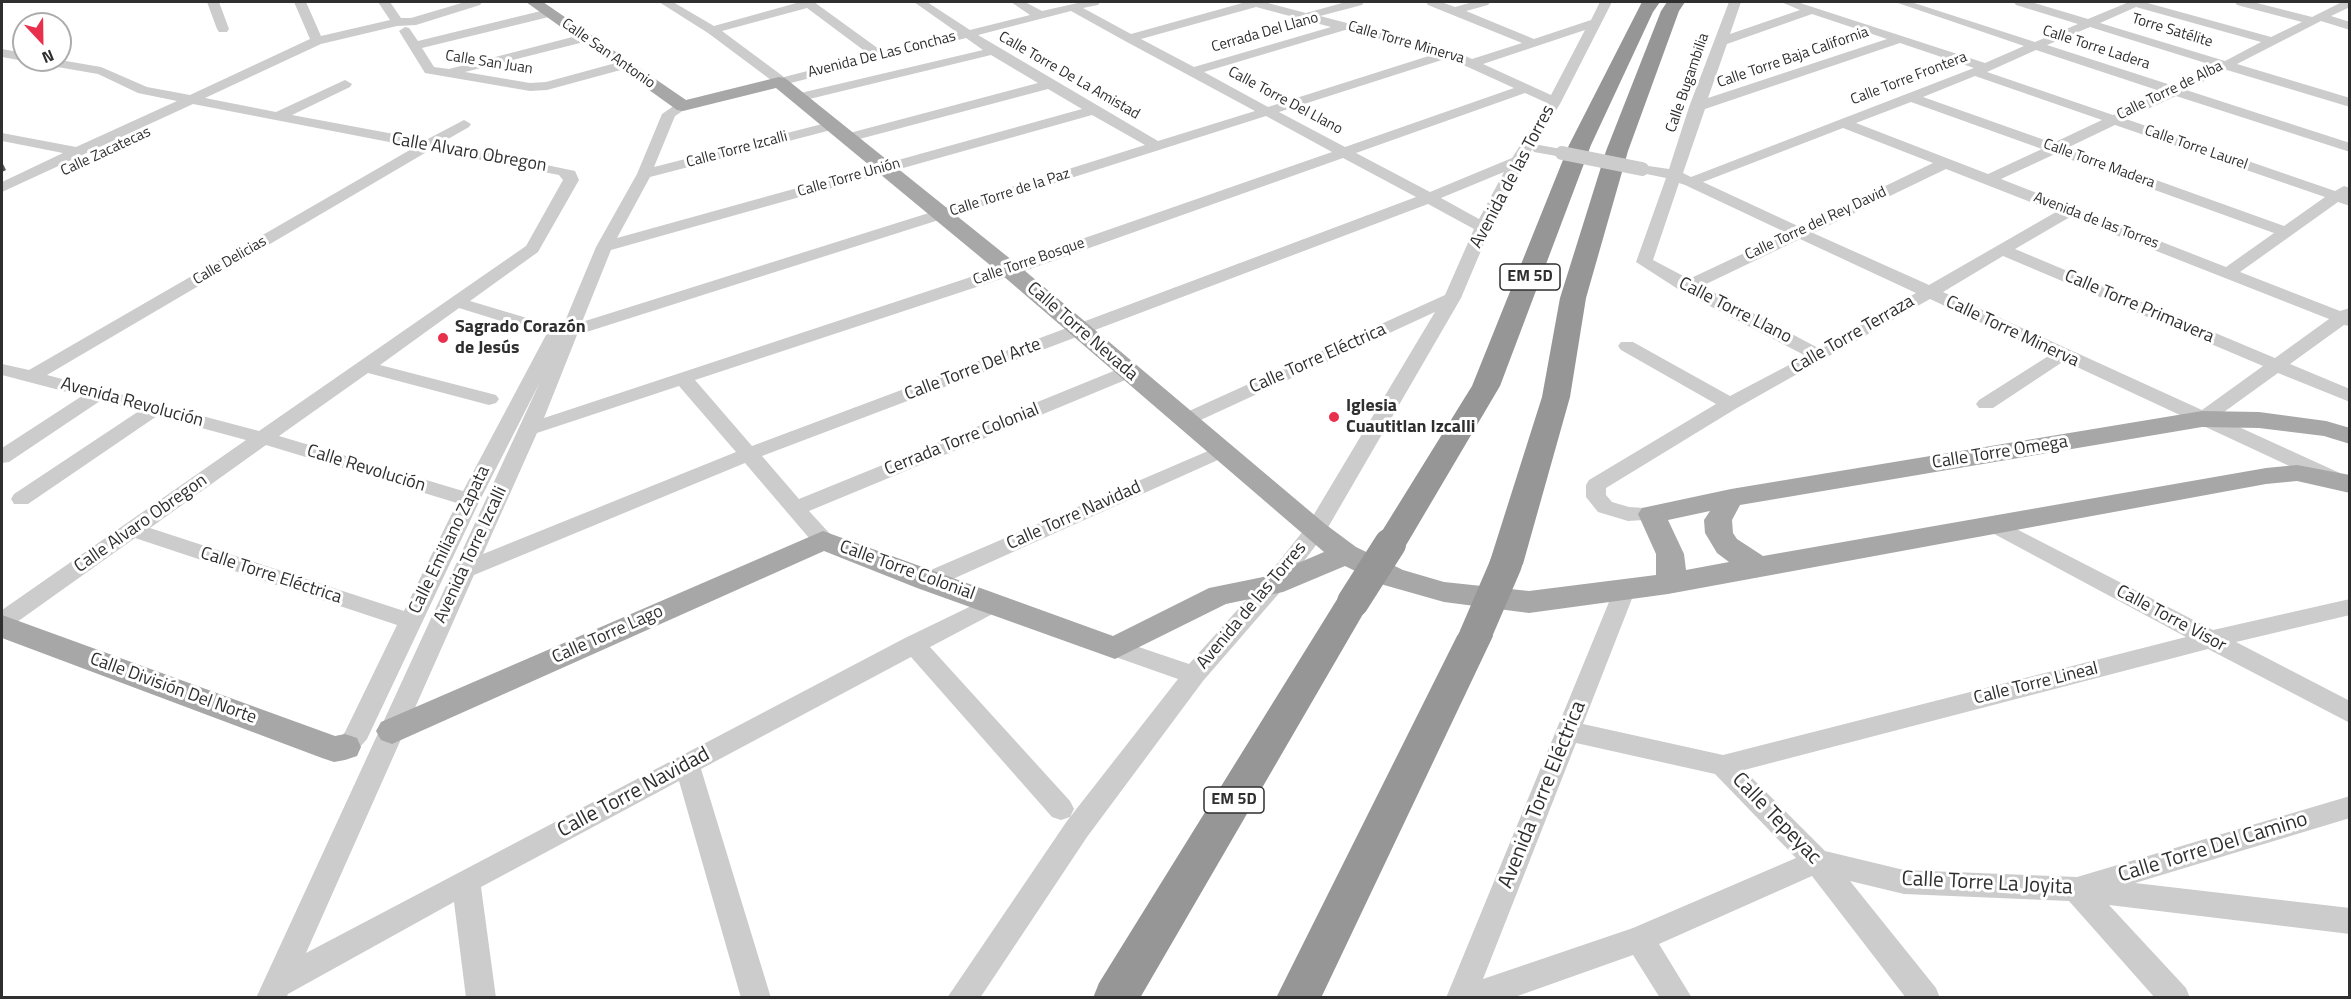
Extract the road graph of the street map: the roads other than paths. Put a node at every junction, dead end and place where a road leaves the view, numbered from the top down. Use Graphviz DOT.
graph roads {
  1 [pos="213,2"];
  2 [pos="300,2"];
  3 [pos="384,2"];
  4 [pos="476,2"];
  5 [pos="534,2"];
  6 [pos="664,2"];
  7 [pos="920,2"];
  8 [pos="1017,2"];
  9 [pos="1094,2"];
  10 [pos="1255,2"];
  11 [pos="1358,2"];
  12 [pos="1432,2"];
  13 [pos="1484,2"];
  14 [pos="1591,2"];
  15 [pos="1651,2"];
  16 [pos="1676,2"];
  17 [pos="1735,2"];
  18 [pos="1787,2"];
  19 [pos="1901,2"];
  20 [pos="2020,2"];
  21 [pos="2136,2"];
  22 [pos="2241,2"];
  23 [pos="2349,2"];
  24 [pos="808,3"];
  25 [pos="1605,4"];
  26 [pos="1072,7"];
  27 [pos="1812,10"];
  28 [pos="1455,11"];
  29 [pos="549,13"];
  30 [pos="1040,15"];
  31 [pos="1307,16"];
  32 [pos="2317,19"];
  33 [pos="1596,22"];
  34 [pos="2088,22"];
  35 [pos="403,26"];
  36 [pos="1346,26"];
  37 [pos="2349,26"];
  38 [pos="223,29"];
  39 [pos="712,30"];
  40 [pos="967,33"];
  41 [pos="584,38"];
  42 [pos="1129,38"];
  43 [pos="1900,39"];
  44 [pos="317,41"];
  45 [pos="2270,41"];
  46 [pos="1719,42"];
  47 [pos="1533,43"];
  48 [pos="2035,45"];
  49 [pos="414,46"];
  50 [pos="993,51"];
  51 [pos="1449,54"];
  52 [pos="880,56"];
  53 [pos="280,60"];
  54 [pos="1474,63"];
  55 [pos="2225,64"];
  56 [pos="623,65"];
  57 [pos="72,66"];
  58 [pos="1980,70"];
  59 [pos="1194,71"];
  60 [pos="447,73"];
  61 [pos="779,82"];
  62 [pos="345,84"];
  63 [pos="1050,84"];
  64 [pos="1527,88"];
  65 [pos="2175,91"];
  66 [pos="1911,97"];
  67 [pos="797,98"];
  68 [pos="2345,98"];
  69 [pos="192,100"];
  70 [pos="1553,102"];
  71 [pos="210,103"];
  72 [pos="1696,107"];
  73 [pos="677,109"];
  74 [pos="1093,110"];
  75 [pos="1268,111"];
  76 [pos="278,117"];
  77 [pos="2114,119"];
  78 [pos="1843,123"];
  79 [pos="464,124"];
  80 [pos="838,132"];
  81 [pos="2,137"];
  82 [pos="100,142"];
  83 [pos="118,146"];
  84 [pos="428,146"];
  85 [pos="1155,146"];
  86 [pos="1539,148"];
  87 [pos="2054,148"];
  88 [pos="2349,148"];
  89 [pos="78,152"];
  90 [pos="1344,152"];
  91 [pos="1517,161"];
  92 [pos="1946,163"];
  93 [pos="886,167"];
  94 [pos="644,174"];
  95 [pos="1682,179"];
  96 [pos="1990,179"];
  97 [pos="2,187"];
  98 [pos="2345,195"];
  99 [pos="1429,198"];
  100 [pos="1497,199"];
  101 [pos="2,201"];
  102 [pos="2069,211"];
  103 [pos="945,215"];
  104 [pos="1482,227"];
  105 [pos="1796,232"];
  106 [pos="2286,232"];
  107 [pos="604,247"];
  108 [pos="2003,250"];
  109 [pos="1010,270"];
  110 [pos="2228,273"];
  111 [pos="1687,287"];
  112 [pos="1927,293"];
  113 [pos="1452,298"];
  114 [pos="456,302"];
  115 [pos="2347,317"];
  116 [pos="1079,330"];
  117 [pos="564,331"];
  118 [pos="1627,346"];
  119 [pos="2062,355"];
  120 [pos="1820,356"];
  121 [pos="2275,365"];
  122 [pos="363,366"];
  123 [pos="4,372"];
  124 [pos="1128,372"];
  125 [pos="31,376"];
  126 [pos="682,377"];
  127 [pos="98,394"];
  128 [pos="2349,396"];
  129 [pos="489,399"];
  130 [pos="1730,404"];
  131 [pos="1986,404"];
  132 [pos="155,409"];
  133 [pos="2202,419"];
  134 [pos="1185,420"];
  135 [pos="529,429"];
  136 [pos="2349,436"];
  137 [pos="263,438"];
  138 [pos="1222,451"];
  139 [pos="749,454"];
  140 [pos="2,457"];
  141 [pos="2346,483"];
  142 [pos="1731,498"];
  143 [pos="21,499"];
  144 [pos="469,500"];
  145 [pos="796,508"];
  146 [pos="1652,514"];
  147 [pos="1994,524"];
  148 [pos="133,530"];
  149 [pos="1315,531"];
  150 [pos="823,540"];
  151 [pos="1346,554"];
  152 [pos="1760,567"];
  153 [pos="464,570"];
  154 [pos="927,581"];
  155 [pos="1668,584"];
  156 [pos="1273,585"];
  157 [pos="1624,591"];
  158 [pos="994,603"];
  159 [pos="2349,607"];
  160 [pos="2,621"];
  161 [pos="410,621"];
  162 [pos="2,626"];
  163 [pos="2208,640"];
  164 [pos="913,644"];
  165 [pos="1115,648"];
  166 [pos="1194,675"];
  167 [pos="2349,712"];
  168 [pos="392,730"];
  169 [pos="1569,731"];
  170 [pos="345,747"];
  171 [pos="687,765"];
  172 [pos="1723,765"];
  173 [pos="2349,807"];
  174 [pos="1060,809"];
  175 [pos="1817,861"];
  176 [pos="466,881"];
  177 [pos="2076,889"];
  178 [pos="2349,921"];
  179 [pos="1639,939"];
  180 [pos="274,991"];
  181 [pos="481,998"];
  182 [pos="756,998"];
  183 [pos="962,998"];
  184 [pos="1115,998"];
  185 [pos="1298,998"];
  186 [pos="1461,998"];
  187 [pos="1470,998"];
  188 [pos="1677,998"];
  189 [pos="1925,998"];
  190 [pos="2175,998"];
  1 -- 38 [label="street"];
  2 -- 44 [label="street"];
  3 -- 35 [label="street, Calle San Juan"];
  4 -- 35 [label="street"];
  5 -- 29 [label="main road, Calle San Antonio"];
  6 -- 39 [label="street"];
  7 -- 40 [label="street, Calle Torre De La Amistad"];
  8 -- 30 [label="street"];
  9 -- 26 [label="street, Avenida De Las Conchas"];
  10 -- 31 [label="street, Calle Torre Minerva"];
  10 -- 42 [label="street"];
  11 -- 31 [label="street"];
  12 -- 28 [label="street"];
  13 -- 28 [label="street"];
  14 -- 25 [label="street"];
  15 -- 184 [label="highway, EM 5D, bridge"];
  16 -- 185 [label="highway, EM 5D, bridge"];
  17 -- 46 [label="street, Calle Bugambilia"];
  18 -- 27 [label="street, Calle Torre Laurel"];
  19 -- 48 [label="street, Calle Torre Ladera"];
  20 -- 34 [label="street, Torre Satélite"];
  21 -- 34 [label="street, Calle Torre Frontera"];
  21 -- 45 [label="street"];
  22 -- 32 [label="street"];
  23 -- 32 [label="street, Calle Torre de Alba"];
  24 -- 39 [label="street"];
  24 -- 52 [label="street"];
  25 -- 33 [label="street, Avenida de las Torres"];
  26 -- 30 [label="street, Avenida De Las Conchas"];
  26 -- 42 [label="street, Calle Torre Del Llano"];
  27 -- 43 [label="street, Calle Torre Laurel"];
  27 -- 46 [label="street"];
  28 -- 47 [label="street"];
  29 -- 41 [label="main road, Calle San Antonio"];
  29 -- 49 [label="street"];
  30 -- 40 [label="street, Avenida De Las Conchas"];
  31 -- 36 [label="street, Calle Torre Minerva"];
  32 -- 37 [label="street"];
  32 -- 45 [label="street, Calle Torre de Alba"];
  33 -- 47 [label="street"];
  33 -- 70 [label="street, Avenida de las Torres"];
  34 -- 48 [label="street, Calle Torre Frontera"];
  34 -- 55 [label="street, Torre Satélite"];
  35 -- 44 [label="street"];
  35 -- 49 [label="street, Calle San Juan"];
  36 -- 51 [label="street, Calle Torre Minerva"];
  36 -- 59 [label="street, Cerrada Del Llano"];
  39 -- 61 [label="street"];
  40 -- 50 [label="street, Calle Torre De La Amistad"];
  40 -- 52 [label="street, Avenida De Las Conchas"];
  41 -- 56 [label="main road, Calle San Antonio"];
  41 -- 60 [label="street"];
  42 -- 59 [label="street, Calle Torre Del Llano"];
  43 -- 58 [label="street, Calle Torre Laurel"];
  43 -- 72 [label="street, Calle Torre Baja California"];
  44 -- 53 [label="street"];
  45 -- 55 [label="street, Calle Torre de Alba"];
  46 -- 72 [label="street, Calle Bugambilia"];
  47 -- 54 [label="street"];
  48 -- 58 [label="street, Calle Torre Frontera"];
  48 -- 65 [label="street, Calle Torre Ladera"];
  49 -- 60 [label="street, Calle San Juan"];
  50 -- 63 [label="street, Calle Torre De La Amistad"];
  50 -- 67 [label="street"];
  51 -- 54 [label="street, Calle Torre Minerva"];
  51 -- 75 [label="street, Calle Torre de la Paz"];
  52 -- 61 [label="street, Avenida De Las Conchas"];
  53 -- 69 [label="street, Calle Zacatecas"];
  53 -- 71 [label="street, Calle Zacatecas"];
  54 -- 64 [label="street, Calle Torre Minerva"];
  55 -- 65 [label="street, Calle Torre de Alba"];
  55 -- 68 [label="street, Torre Satélite"];
  56 -- 60 [label="street, Calle San Juan"];
  56 -- 73 [label="main road, Calle San Antonio"];
  57 -- 69 [label="street, Calle Alvaro Obregon"];
  58 -- 66 [label="street, Calle Torre Frontera"];
  58 -- 77 [label="street, Calle Torre Laurel"];
  59 -- 75 [label="street, Calle Torre Del Llano"];
  61 -- 67 [label="main road, Calle Torre Nevada"];
  61 -- 73 [label="main road, Avenida De Las Conchas"];
  62 -- 76 [label="street"];
  63 -- 74 [label="street, Calle Torre De La Amistad"];
  63 -- 80 [label="street"];
  64 -- 70 [label="street, Calle Torre Minerva"];
  64 -- 90 [label="street, Calle Torre Bosque"];
  65 -- 77 [label="street, Calle Torre de Alba"];
  65 -- 88 [label="street, Calle Torre Ladera"];
  66 -- 78 [label="street, Calle Torre Frontera"];
  66 -- 87 [label="street, Calle Torre Madera"];
  67 -- 80 [label="main road, Calle Torre Nevada"];
  69 -- 71 [label="street, Calle Alvaro Obregon"];
  69 -- 82 [label="street, Calle Zacatecas"];
  70 -- 86 [label="street"];
  70 -- 91 [label="street, Avenida de las Torres"];
  71 -- 76 [label="street, Calle Alvaro Obregon"];
  71 -- 83 [label="street, Calle Zacatecas"];
  72 -- 95 [label="street, Calle Bugambilia"];
  73 -- 94 [label="street, Avenida Torre Izcalli"];
  74 -- 85 [label="street, Calle Torre De La Amistad"];
  74 -- 93 [label="street, Calle Torre Unión"];
  75 -- 85 [label="street, Calle Torre de la Paz"];
  75 -- 90 [label="street, Calle Torre Del Llano"];
  76 -- 84 [label="street, Calle Alvaro Obregon"];
  77 -- 87 [label="street, Calle Torre de Alba"];
  77 -- 98 [label="street, Calle Torre Laurel"];
  78 -- 92 [label="street, Avenida de las Torres"];
  78 -- 95 [label="street, Calle Torre Frontera"];
  79 -- 84 [label="street, Calle Delicias"];
  80 -- 93 [label="main road, Calle Torre Nevada"];
  80 -- 94 [label="street, Calle Torre Izcalli"];
  81 -- 89 [label="street"];
  82 -- 83 [label="street"];
  82 -- 89 [label="street, Calle Zacatecas"];
  83 -- 101 [label="street, Calle Zacatecas"];
  84 -- 114 [label="street, Calle Alvaro Obregon"];
  84 -- 125 [label="street, Calle Delicias"];
  85 -- 103 [label="street, Calle Torre de la Paz"];
  86 -- 95 [label="street, Calle Torre Minerva, bridge"];
  86 -- 100 [label="street"];
  87 -- 96 [label="street, Calle Torre de Alba"];
  87 -- 106 [label="street, Calle Torre Madera"];
  89 -- 97 [label="street, Calle Zacatecas"];
  90 -- 99 [label="street, Calle Torre Del Llano"];
  90 -- 109 [label="street, Calle Torre Bosque"];
  91 -- 99 [label="street, Calle Torre Del Arte"];
  91 -- 100 [label="street, Avenida de las Torres"];
  92 -- 96 [label="street, Avenida de las Torres"];
  92 -- 105 [label="street, Calle Torre del Rey David"];
  93 -- 103 [label="main road, Calle Torre Nevada"];
  93 -- 107 [label="street, Calle Torre Unión"];
  94 -- 107 [label="street, Avenida Torre Izcalli"];
  95 -- 105 [label="street, Calle Torre Minerva"];
  95 -- 111 [label="street, Calle Torre Llano"];
  96 -- 102 [label="street, Avenida de las Torres"];
  98 -- 106 [label="street"];
  99 -- 104 [label="street, Calle Torre Del Llano"];
  99 -- 116 [label="street, Calle Torre Del Arte"];
  100 -- 104 [label="street, Avenida de las Torres"];
  102 -- 108 [label="street, Calle Torre Terraza"];
  102 -- 110 [label="street, Avenida de las Torres"];
  103 -- 109 [label="main road, Calle Torre Nevada"];
  103 -- 117 [label="street, Calle Torre de la Paz"];
  104 -- 113 [label="street, Avenida de las Torres"];
  105 -- 111 [label="street, Calle Torre del Rey David"];
  105 -- 112 [label="street, Calle Torre Minerva"];
  106 -- 110 [label="street"];
  107 -- 117 [label="street, Avenida Torre Izcalli"];
  108 -- 112 [label="street, Calle Torre Terraza"];
  108 -- 121 [label="street, Calle Torre Primavera"];
  109 -- 116 [label="main road, Calle Torre Nevada"];
  109 -- 126 [label="street, Calle Torre Bosque"];
  110 -- 115 [label="street, Avenida de las Torres"];
  111 -- 120 [label="street, Calle Torre Llano"];
  112 -- 119 [label="street, Calle Torre Minerva"];
  112 -- 120 [label="street, Calle Torre Terraza"];
  113 -- 134 [label="street, Calle Torre Eléctrica"];
  113 -- 149 [label="street, Avenida de las Torres"];
  114 -- 117 [label="street"];
  114 -- 122 [label="street, Calle Alvaro Obregon"];
  115 -- 121 [label="street"];
  116 -- 124 [label="main road, Calle Torre Nevada"];
  116 -- 139 [label="street, Calle Torre Del Arte"];
  117 -- 135 [label="street, Avenida Torre Izcalli"];
  117 -- 144 [label="street, Calle Emiliano Zapata"];
  118 -- 130 [label="street"];
  119 -- 131 [label="street"];
  119 -- 133 [label="street, Calle Torre Minerva"];
  120 -- 130 [label="street, Calle Torre Terraza"];
  121 -- 128 [label="street, Calle Torre Primavera"];
  121 -- 133 [label="street"];
  122 -- 129 [label="street"];
  122 -- 137 [label="street, Calle Alvaro Obregon"];
  123 -- 125 [label="street, Avenida Revolución"];
  124 -- 134 [label="main road, Calle Torre Nevada"];
  124 -- 145 [label="street, Cerrada Torre Colonial"];
  125 -- 127 [label="street, Avenida Revolución"];
  126 -- 135 [label="street, Calle Torre Bosque"];
  126 -- 139 [label="street, Calle Torre Colonial"];
  127 -- 132 [label="street, Avenida Revolución"];
  127 -- 140 [label="street"];
  130 -- 146 [label="street, Calle Torre Terraza"];
  132 -- 137 [label="street, Avenida Revolución"];
  132 -- 143 [label="street"];
  133 -- 136 [label="main road, Calle Torre Omega"];
  133 -- 141 [label="street, Calle Torre Minerva"];
  133 -- 142 [label="main road, Calle Torre Omega"];
  134 -- 138 [label="main road, Calle Torre Nevada"];
  135 -- 153 [label="street, Avenida Torre Izcalli"];
  137 -- 144 [label="street, Calle Revolución"];
  137 -- 148 [label="street, Calle Alvaro Obregon"];
  138 -- 149 [label="main road, Calle Torre Nevada"];
  138 -- 154 [label="street, Calle Torre Navidad"];
  139 -- 145 [label="street, Calle Torre Colonial"];
  139 -- 153 [label="street, Calle Torre Del Arte"];
  141 -- 147 [label="main road"];
  142 -- 146 [label="main road, Calle Torre Omega"];
  142 -- 152 [label="main road"];
  144 -- 161 [label="street, Calle Emiliano Zapata"];
  145 -- 150 [label="street, Calle Torre Colonial"];
  146 -- 155 [label="main road"];
  147 -- 152 [label="main road"];
  147 -- 163 [label="street, Calle Torre Visor"];
  148 -- 160 [label="street, Calle Alvaro Obregon"];
  148 -- 161 [label="street, Calle Torre Eléctrica"];
  149 -- 151 [label="main road, Calle Torre Nevada"];
  149 -- 156 [label="street, Avenida de las Torres"];
  150 -- 154 [label="main road, Calle Torre Colonial"];
  150 -- 168 [label="main road, Calle Torre Lago"];
  151 -- 156 [label="main road"];
  151 -- 157 [label="main road, Calle Torre Nevada"];
  152 -- 155 [label="main road"];
  153 -- 168 [label="street, Avenida Torre Izcalli"];
  154 -- 158 [label="main road, Calle Torre Colonial"];
  155 -- 157 [label="main road, Calle Torre Nevada"];
  156 -- 165 [label="main road"];
  156 -- 166 [label="street, Avenida de las Torres"];
  157 -- 169 [label="street, Avenida Torre Eléctrica"];
  158 -- 164 [label="street, Calle Torre Navidad"];
  158 -- 165 [label="main road, Calle Torre Colonial"];
  159 -- 163 [label="street, Calle Torre Lineal"];
  161 -- 170 [label="street, Calle Emiliano Zapata"];
  162 -- 170 [label="main road, Calle División Del Norte"];
  163 -- 167 [label="street, Calle Torre Visor"];
  163 -- 172 [label="street, Calle Torre Lineal"];
  164 -- 171 [label="street, Calle Torre Navidad"];
  164 -- 174 [label="street"];
  165 -- 166 [label="street, Calle Torre Colonial"];
  166 -- 183 [label="street, Avenida de las Torres"];
  168 -- 180 [label="street, Avenida Torre Izcalli"];
  169 -- 172 [label="street, Calle Tepeyac"];
  169 -- 186 [label="street, Avenida Torre Eléctrica"];
  171 -- 176 [label="street, Calle Torre Navidad"];
  171 -- 182 [label="street"];
  172 -- 175 [label="street, Calle Tepeyac"];
  173 -- 177 [label="street, Calle Torre Del Camino"];
  175 -- 177 [label="street, Calle Torre La Joyita"];
  175 -- 179 [label="street"];
  175 -- 189 [label="street, Calle Tepeyac"];
  176 -- 180 [label="street, Calle Torre Navidad"];
  176 -- 181 [label="street"];
  177 -- 178 [label="street, Calle Torre La Joyita"];
  177 -- 190 [label="street"];
  179 -- 187 [label="street"];
  179 -- 188 [label="street"];
}
